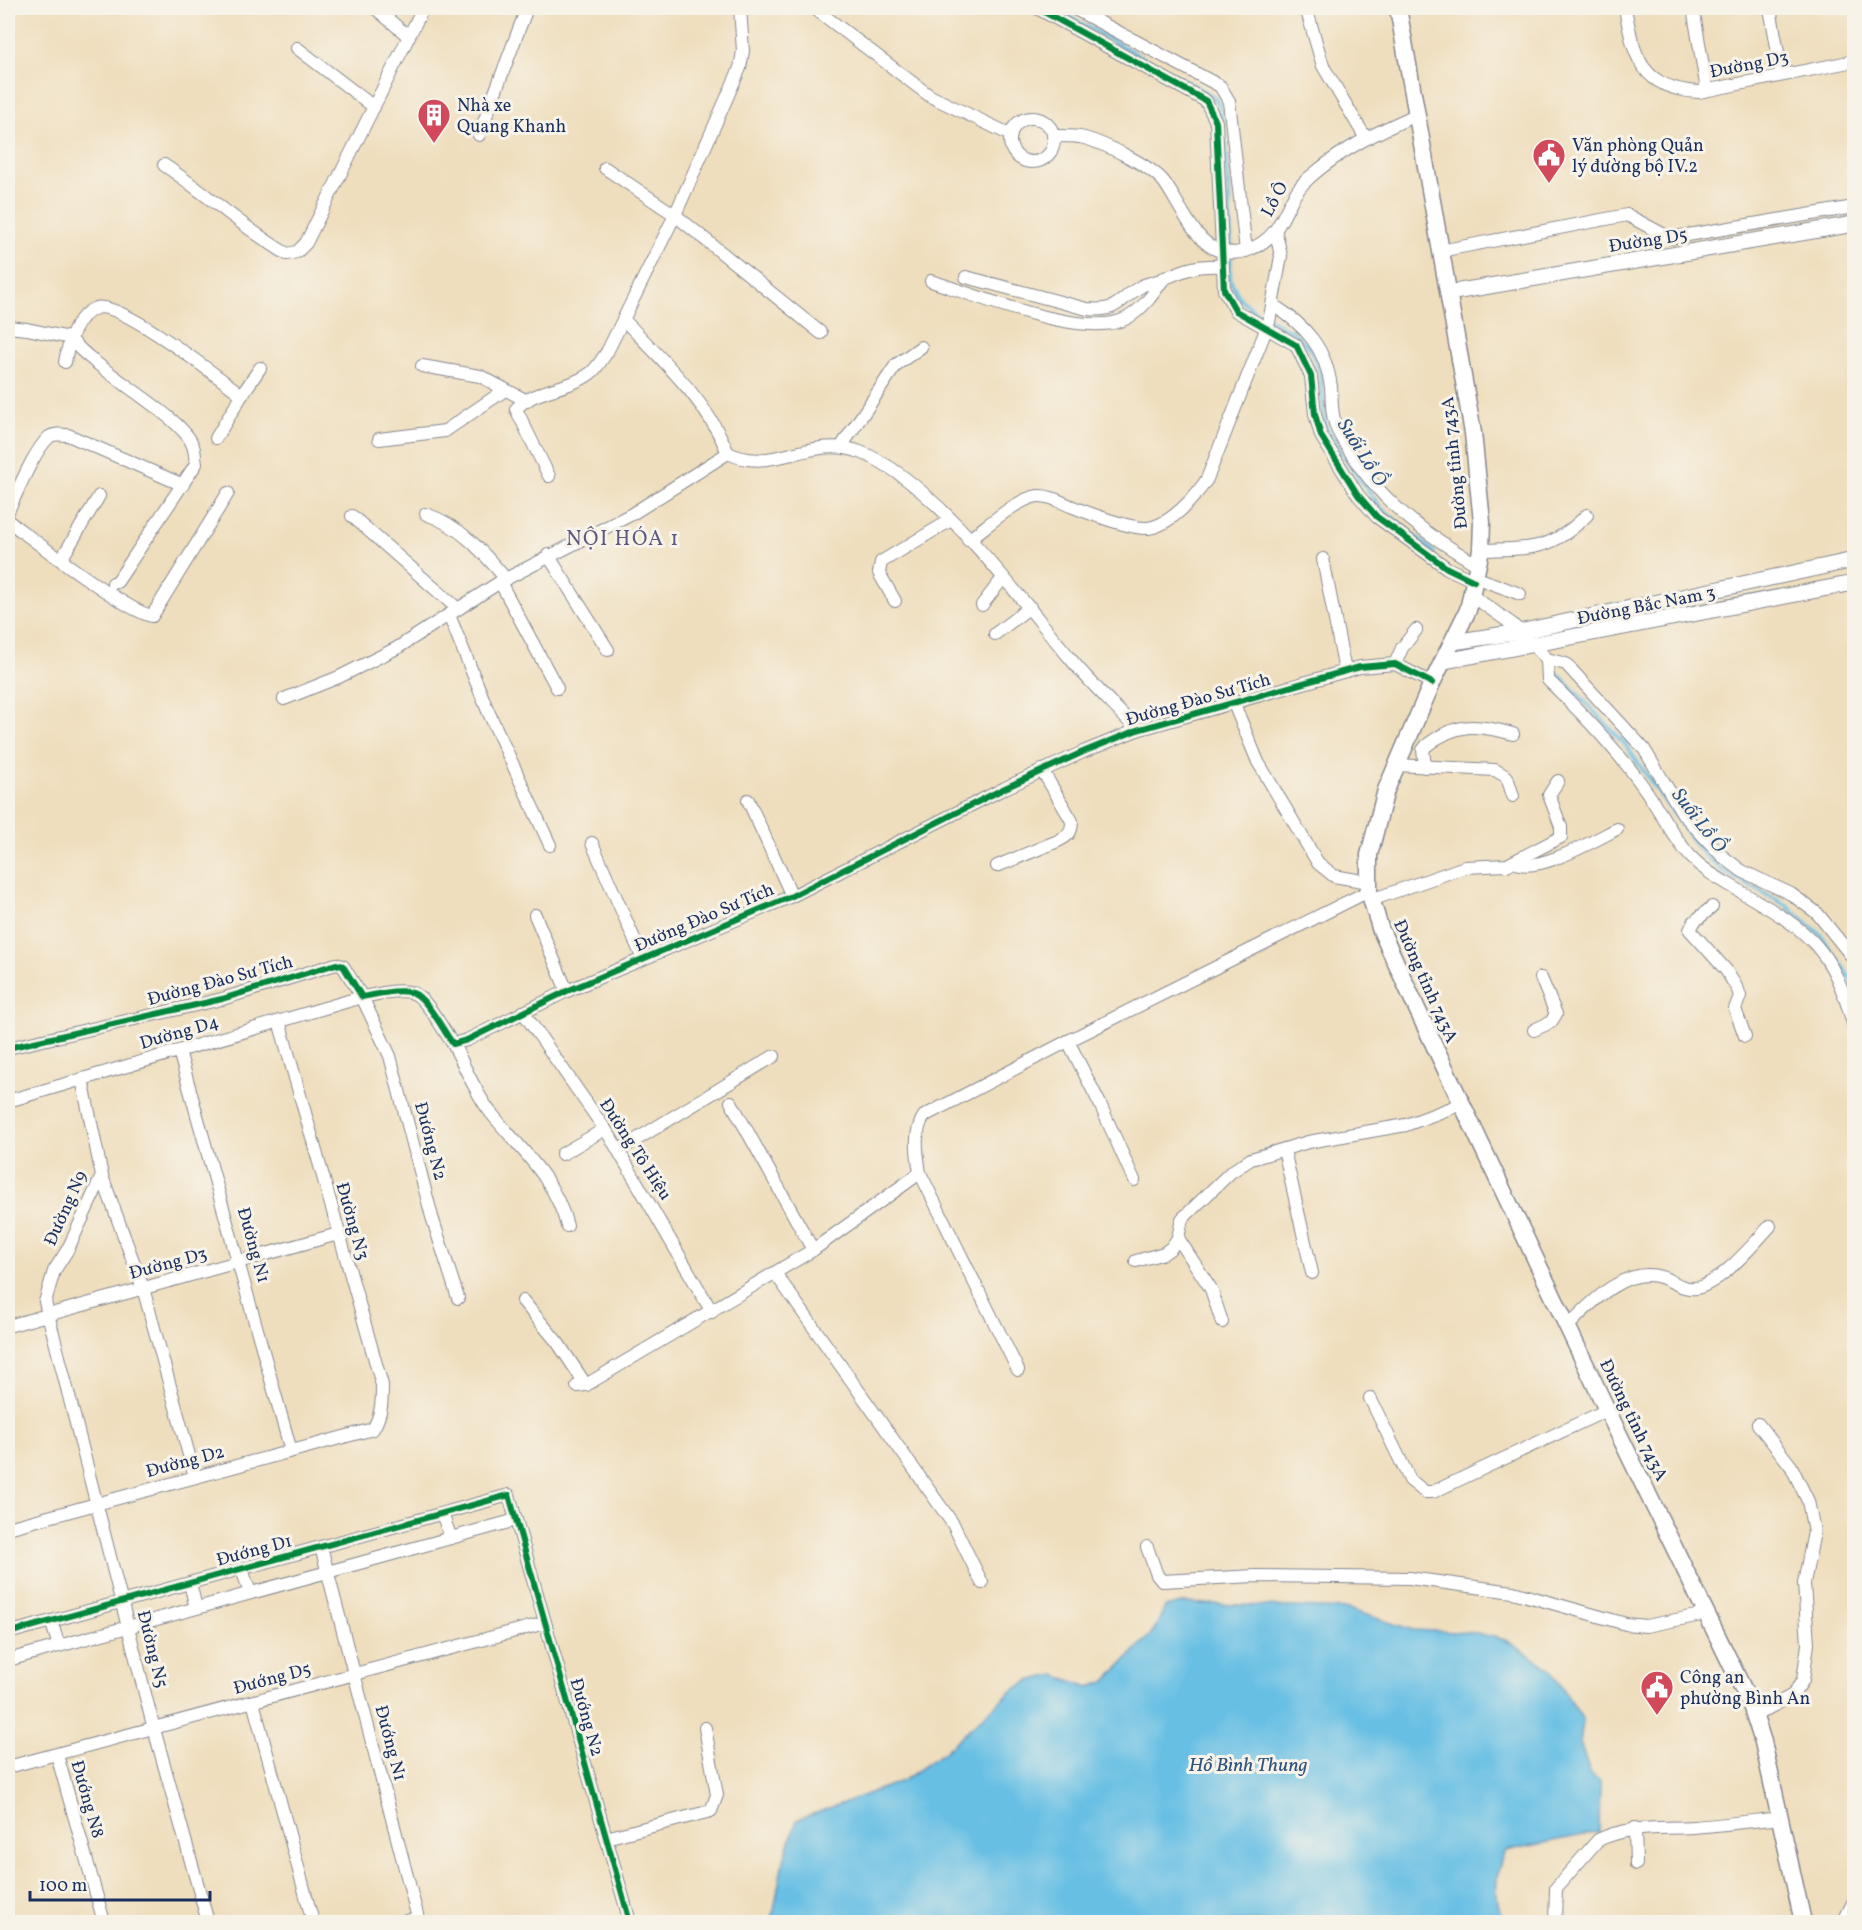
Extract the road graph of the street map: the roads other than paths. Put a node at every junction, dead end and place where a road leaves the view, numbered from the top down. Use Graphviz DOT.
graph roads {
  1 [pos="375,8"];
  2 [pos="423,8"];
  3 [pos="527,8"];
  4 [pos="740,8"];
  5 [pos="814,8"];
  6 [pos="1037,8"];
  7 [pos="1073,8"];
  8 [pos="1306,8"];
  9 [pos="1398,8"];
  10 [pos="1624,8"];
  11 [pos="1693,8"];
  12 [pos="1770,8"];
  13 [pos="408,36"];
  14 [pos="297,48"];
  15 [pos="1854,61"];
  16 [pos="1782,75"];
  17 [pos="1707,90"];
  18 [pos="374,107"];
  19 [pos="1416,115"];
  20 [pos="479,135"];
  21 [pos="1011,135"];
  22 [pos="1053,136"];
  23 [pos="1365,137"];
  24 [pos="164,165"];
  25 [pos="605,168"];
  26 [pos="1854,207"];
  27 [pos="675,215"];
  28 [pos="1854,224"];
  29 [pos="1276,232"];
  30 [pos="1440,251"];
  31 [pos="1234,252"];
  32 [pos="1221,266"];
  33 [pos="966,277"];
  34 [pos="1164,278"];
  35 [pos="931,281"];
  36 [pos="1448,293"];
  37 [pos="1270,317"];
  38 [pos="623,319"];
  39 [pos="8,327"];
  40 [pos="821,333"];
  41 [pos="69,338"];
  42 [pos="921,347"];
  43 [pos="65,362"];
  44 [pos="422,366"];
  45 [pos="260,368"];
  46 [pos="1323,386"];
  47 [pos="505,390"];
  48 [pos="242,395"];
  49 [pos="527,401"];
  50 [pos="216,438"];
  51 [pos="379,439"];
  52 [pos="841,447"];
  53 [pos="728,453"];
  54 [pos="549,476"];
  55 [pos="183,484"];
  56 [pos="228,493"];
  57 [pos="99,496"];
  58 [pos="8,512"];
  59 [pos="426,514"];
  60 [pos="1587,515"];
  61 [pos="352,516"];
  62 [pos="951,520"];
  63 [pos="8,521"];
  64 [pos="968,540"];
  65 [pos="548,555"];
  66 [pos="62,558"];
  67 [pos="1323,559"];
  68 [pos="1854,560"];
  69 [pos="1476,574"];
  70 [pos="1003,578"];
  71 [pos="503,580"];
  72 [pos="113,583"];
  73 [pos="1854,583"];
  74 [pos="1520,594"];
  75 [pos="895,601"];
  76 [pos="982,605"];
  77 [pos="1030,608"];
  78 [pos="453,612"];
  79 [pos="1416,630"];
  80 [pos="1519,632"];
  81 [pos="995,634"];
  82 [pos="1454,642"];
  83 [pos="1534,646"];
  84 [pos="608,650"];
  85 [pos="1547,659"];
  86 [pos="1445,661"];
  87 [pos="1395,664"];
  88 [pos="1345,671"];
  89 [pos="1432,683"];
  90 [pos="556,688"];
  91 [pos="284,699"];
  92 [pos="1234,704"];
  93 [pos="1137,730"];
  94 [pos="1513,734"];
  95 [pos="1396,765"];
  96 [pos="1425,766"];
  97 [pos="1042,770"];
  98 [pos="1558,781"];
  99 [pos="1513,796"];
  100 [pos="748,800"];
  101 [pos="1617,830"];
  102 [pos="1561,837"];
  103 [pos="592,843"];
  104 [pos="550,845"];
  105 [pos="1573,850"];
  106 [pos="1515,862"];
  107 [pos="997,866"];
  108 [pos="1369,891"];
  109 [pos="792,896"];
  110 [pos="1712,907"];
  111 [pos="535,915"];
  112 [pos="643,959"];
  113 [pos="1854,959"];
  114 [pos="1541,978"];
  115 [pos="567,991"];
  116 [pos="362,997"];
  117 [pos="523,1012"];
  118 [pos="279,1021"];
  119 [pos="1854,1027"];
  120 [pos="1533,1030"];
  121 [pos="1745,1036"];
  122 [pos="1068,1041"];
  123 [pos="453,1044"];
  124 [pos="8,1048"];
  125 [pos="179,1050"];
  126 [pos="774,1056"];
  127 [pos="82,1079"];
  128 [pos="8,1101"];
  129 [pos="731,1102"];
  130 [pos="1462,1104"];
  131 [pos="605,1129"];
  132 [pos="619,1150"];
  133 [pos="1284,1150"];
  134 [pos="562,1154"];
  135 [pos="920,1173"];
  136 [pos="102,1176"];
  137 [pos="1134,1180"];
  138 [pos="567,1226"];
  139 [pos="1770,1226"];
  140 [pos="338,1234"];
  141 [pos="1178,1238"];
  142 [pos="813,1250"];
  143 [pos="1136,1261"];
  144 [pos="240,1262"];
  145 [pos="775,1273"];
  146 [pos="1312,1273"];
  147 [pos="144,1288"];
  148 [pos="458,1298"];
  149 [pos="523,1301"];
  150 [pos="712,1312"];
  151 [pos="47,1315"];
  152 [pos="1222,1322"];
  153 [pos="8,1326"];
  154 [pos="1567,1327"];
  155 [pos="1018,1370"];
  156 [pos="1370,1398"];
  157 [pos="1606,1410"];
  158 [pos="1758,1424"];
  159 [pos="373,1429"];
  160 [pos="291,1451"];
  161 [pos="195,1477"];
  162 [pos="508,1495"];
  163 [pos="97,1504"];
  164 [pos="442,1514"];
  165 [pos="516,1520"];
  166 [pos="8,1528"];
  167 [pos="451,1538"];
  168 [pos="321,1547"];
  169 [pos="1147,1547"];
  170 [pos="242,1569"];
  171 [pos="327,1572"];
  172 [pos="190,1583"];
  173 [pos="982,1584"];
  174 [pos="250,1593"];
  175 [pos="123,1602"];
  176 [pos="196,1608"];
  177 [pos="1706,1614"];
  178 [pos="51,1621"];
  179 [pos="545,1623"];
  180 [pos="129,1627"];
  181 [pos="8,1634"];
  182 [pos="59,1646"];
  183 [pos="8,1660"];
  184 [pos="354,1675"];
  185 [pos="253,1702"];
  186 [pos="1754,1716"];
  187 [pos="705,1728"];
  188 [pos="154,1729"];
  189 [pos="57,1755"];
  190 [pos="8,1767"];
  191 [pos="1781,1818"];
  192 [pos="1635,1828"];
  193 [pos="606,1838"];
  194 [pos="1636,1864"];
  195 [pos="1854,1904"];
  196 [pos="419,1920"];
  197 [pos="104,1923"];
  198 [pos="208,1923"];
  199 [pos="313,1923"];
  200 [pos="403,1923"];
  201 [pos="630,1923"];
  202 [pos="1555,1923"];
  203 [pos="1803,1923"];
  204 [pos="1845,1923"];
  1 -- 13 [label="street"];
  2 -- 13 [label="street"];
  3 -- 20 [label="street"];
  4 -- 27 [label="street"];
  5 -- 21 [label="street"];
  6 -- 31 [label="street"];
  7 -- 31 [label="street"];
  8 -- 23 [label="street"];
  9 -- 19 [label="main road, Đường tỉnh 743A"];
  10 -- 17 [label="street, Đường D3"];
  11 -- 17 [label="street"];
  12 -- 16 [label="street"];
  13 -- 18 [label="street"];
  14 -- 18 [label="street"];
  15 -- 16 [label="street, Đường D3"];
  16 -- 17 [label="street, Đường D3"];
  18 -- 24 [label="street"];
  19 -- 23 [label="street, Lồ Ô"];
  19 -- 30 [label="main road, Đường tỉnh 743A"];
  21 -- 22 [label="street"];
  21 -- 22 [label="street"];
  22 -- 31 [label="street"];
  23 -- 29 [label="street, Lồ Ô"];
  25 -- 27 [label="street"];
  26 -- 30 [label="street"];
  27 -- 38 [label="street"];
  27 -- 40 [label="street"];
  28 -- 36 [label="street, Đường D5"];
  29 -- 31 [label="street, Lồ Ô"];
  29 -- 37 [label="street"];
  30 -- 36 [label="main road, Đường tỉnh 743A"];
  31 -- 32 [label="street"];
  32 -- 34 [label="street"];
  32 -- 37 [label="street"];
  33 -- 34 [label="street"];
  34 -- 35 [label="street"];
  36 -- 69 [label="main road, Đường tỉnh 743A"];
  37 -- 46 [label="street"];
  37 -- 46 [label="street"];
  37 -- 64 [label="street"];
  38 -- 49 [label="street"];
  38 -- 53 [label="street"];
  39 -- 41 [label="street"];
  41 -- 43 [label="street"];
  41 -- 48 [label="street"];
  41 -- 55 [label="street"];
  42 -- 52 [label="street"];
  44 -- 47 [label="street"];
  45 -- 48 [label="street"];
  46 -- 69 [label="street"];
  46 -- 69 [label="street"];
  47 -- 49 [label="street"];
  47 -- 51 [label="street"];
  48 -- 50 [label="street"];
  49 -- 54 [label="street"];
  52 -- 53 [label="street"];
  52 -- 62 [label="street"];
  53 -- 65 [label="street"];
  55 -- 58 [label="street"];
  55 -- 72 [label="street"];
  56 -- 66 [label="street"];
  57 -- 66 [label="street"];
  59 -- 71 [label="street"];
  60 -- 69 [label="street"];
  61 -- 78 [label="street"];
  62 -- 64 [label="street"];
  62 -- 75 [label="street"];
  63 -- 66 [label="street"];
  64 -- 70 [label="street"];
  65 -- 71 [label="street"];
  65 -- 84 [label="street"];
  67 -- 88 [label="street"];
  68 -- 80 [label="street, Đường Bắc Nam 3"];
  69 -- 74 [label="street"];
  69 -- 80 [label="street"];
  69 -- 82 [label="main road, Đường tỉnh 743A"];
  70 -- 76 [label="street"];
  70 -- 77 [label="street"];
  71 -- 78 [label="street"];
  71 -- 90 [label="street"];
  73 -- 83 [label="street, Đường Bắc Nam 3"];
  77 -- 81 [label="street"];
  77 -- 93 [label="street"];
  78 -- 91 [label="street"];
  78 -- 104 [label="street"];
  79 -- 87 [label="street"];
  80 -- 82 [label="street, Đường Bắc Nam 3"];
  80 -- 83 [label="street"];
  82 -- 86 [label="main road, Đường tỉnh 743A"];
  83 -- 85 [label="street"];
  83 -- 86 [label="street, Đường Bắc Nam 3"];
  85 -- 113 [label="street"];
  85 -- 119 [label="street"];
  86 -- 89 [label="main road, Đường tỉnh 743A"];
  87 -- 88 [label="street, Đường Đào Sư Tích"];
  87 -- 89 [label="street"];
  88 -- 92 [label="street, Đường Đào Sư Tích"];
  89 -- 95 [label="main road, Đường tỉnh 743A"];
  92 -- 93 [label="street, Đường Đào Sư Tích"];
  92 -- 108 [label="street"];
  93 -- 97 [label="street, Đường Đào Sư Tích"];
  94 -- 96 [label="street"];
  95 -- 96 [label="street"];
  95 -- 108 [label="main road, Đường tỉnh 743A"];
  96 -- 99 [label="street"];
  97 -- 107 [label="street"];
  97 -- 109 [label="street, Đường Đào Sư Tích"];
  98 -- 102 [label="street"];
  100 -- 109 [label="street"];
  101 -- 105 [label="street"];
  102 -- 105 [label="street"];
  102 -- 106 [label="street"];
  103 -- 112 [label="street"];
  105 -- 106 [label="street"];
  106 -- 108 [label="street"];
  108 -- 122 [label="street"];
  108 -- 130 [label="main road, Đường tỉnh 743A"];
  109 -- 112 [label="street, Đường Đào Sư Tích"];
  110 -- 121 [label="street"];
  111 -- 115 [label="street"];
  112 -- 115 [label="street, Đường Đào Sư Tích"];
  114 -- 120 [label="street"];
  115 -- 117 [label="street, Đường Đào Sư Tích"];
  116 -- 118 [label="street, Dường D4"];
  116 -- 123 [label="street"];
  116 -- 124 [label="street, Đường Đào Sư Tích"];
  116 -- 148 [label="street, Đướng N2"];
  117 -- 123 [label="street, Đường Đào Sư Tích"];
  117 -- 131 [label="street, Đường Tô Hiệu"];
  118 -- 125 [label="street, Dường D4"];
  118 -- 140 [label="street, Đường N3"];
  122 -- 135 [label="street"];
  122 -- 137 [label="street"];
  123 -- 138 [label="street"];
  125 -- 127 [label="street, Dường D4"];
  125 -- 144 [label="street, Đường N1"];
  126 -- 132 [label="street"];
  127 -- 128 [label="street, Dường D4"];
  127 -- 136 [label="street, Đường N9"];
  129 -- 142 [label="street"];
  130 -- 133 [label="street"];
  130 -- 154 [label="main road, Đường tỉnh 743A"];
  131 -- 132 [label="street, Đường Tô Hiệu"];
  131 -- 134 [label="street"];
  132 -- 150 [label="street, Đường Tô Hiệu"];
  133 -- 141 [label="street"];
  133 -- 146 [label="street"];
  135 -- 142 [label="street"];
  135 -- 155 [label="street"];
  136 -- 147 [label="street"];
  136 -- 151 [label="street, Đường N9"];
  139 -- 154 [label="street"];
  140 -- 144 [label="street, Đường D3"];
  140 -- 159 [label="street, Đường N3"];
  141 -- 143 [label="street"];
  141 -- 152 [label="street"];
  142 -- 145 [label="street"];
  144 -- 147 [label="street, Đường D3"];
  144 -- 160 [label="street, Đường N1"];
  145 -- 150 [label="street"];
  145 -- 173 [label="street"];
  147 -- 151 [label="street, Đường D3"];
  147 -- 161 [label="street"];
  149 -- 150 [label="street"];
  151 -- 153 [label="street, Đường D3"];
  151 -- 163 [label="street, Đường N5"];
  154 -- 157 [label="main road, Đường tỉnh 743A"];
  156 -- 157 [label="street"];
  157 -- 177 [label="main road, Đường tỉnh 743A"];
  158 -- 186 [label="street"];
  159 -- 160 [label="street, Đường D2"];
  160 -- 161 [label="street, Đường D2"];
  161 -- 163 [label="street, Đường D2"];
  162 -- 164 [label="street, Đướng D1"];
  162 -- 165 [label="street, Đướng N2"];
  163 -- 166 [label="street, Đường D2"];
  163 -- 175 [label="street, Đường N5"];
  164 -- 167 [label="street"];
  164 -- 168 [label="street, Đướng D1"];
  165 -- 167 [label="street"];
  165 -- 179 [label="street, Đướng N2"];
  167 -- 171 [label="street"];
  168 -- 170 [label="street, Đướng D1"];
  168 -- 171 [label="street"];
  169 -- 177 [label="street"];
  170 -- 172 [label="street, Đướng D1"];
  170 -- 174 [label="street"];
  171 -- 174 [label="street"];
  171 -- 184 [label="street, Đướng N1"];
  172 -- 175 [label="street, Đướng D1"];
  172 -- 176 [label="street"];
  174 -- 176 [label="street"];
  175 -- 178 [label="street, Đướng D1"];
  175 -- 180 [label="street, Đường N5"];
  176 -- 180 [label="street"];
  177 -- 186 [label="main road, Đường tỉnh 743A"];
  178 -- 181 [label="street, Đướng D1"];
  178 -- 182 [label="street"];
  179 -- 184 [label="street, Đướng D5"];
  179 -- 193 [label="street, Đướng N2"];
  180 -- 182 [label="street"];
  180 -- 188 [label="street, Đường N5"];
  182 -- 183 [label="street"];
  184 -- 185 [label="street, Đướng D5"];
  184 -- 196 [label="street, Đướng N1"];
  185 -- 188 [label="street, Đướng D5"];
  185 -- 199 [label="street"];
  186 -- 191 [label="main road, Đường tỉnh 743A"];
  187 -- 193 [label="street"];
  188 -- 189 [label="street, Đướng D5"];
  188 -- 198 [label="street, Đường N5"];
  189 -- 190 [label="street, Đướng D5"];
  189 -- 197 [label="street, Đướng N8"];
  191 -- 192 [label="street"];
  191 -- 203 [label="main road, Đường tỉnh 743A"];
  192 -- 194 [label="street"];
  192 -- 202 [label="street"];
  193 -- 201 [label="street, Đướng N2"];
  195 -- 204 [label="street"];
  196 -- 200 [label="street"];
}
